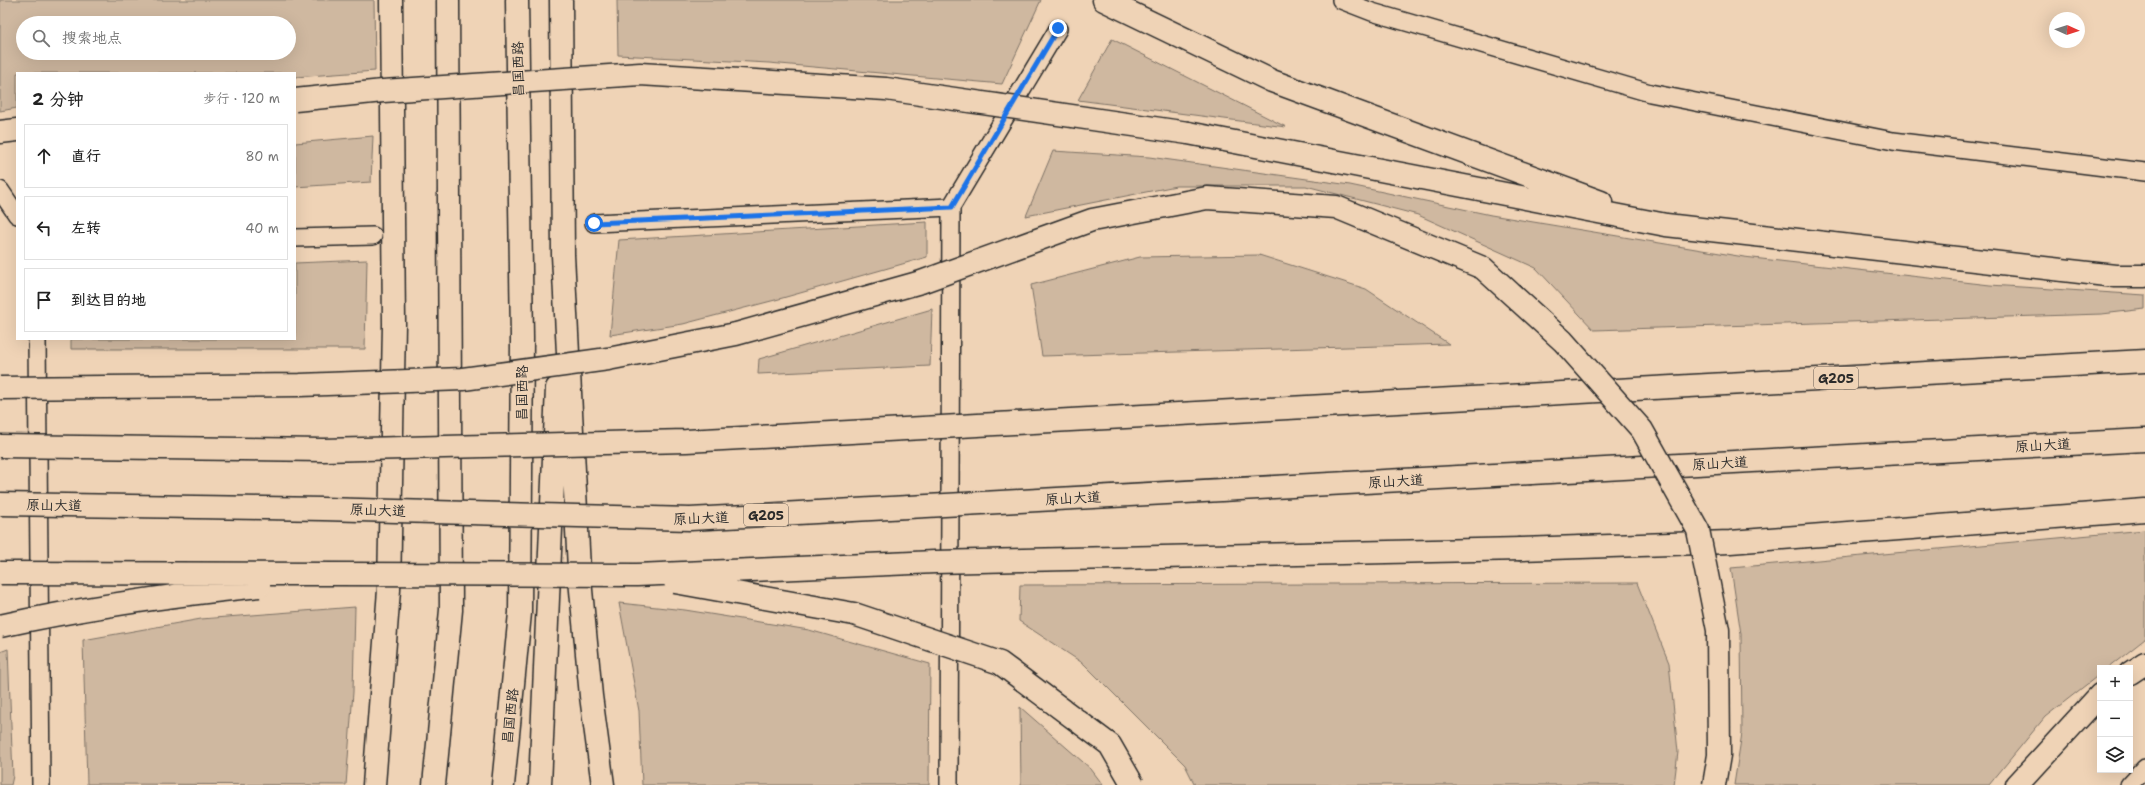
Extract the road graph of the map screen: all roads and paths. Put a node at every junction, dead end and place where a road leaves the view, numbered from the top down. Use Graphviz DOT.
graph roads {
  1 [pos="391,0"];
  2 [pos="448,0"];
  3 [pos="517,0"];
  4 [pos="561,0"];
  5 [pos="1104,0"];
  6 [pos="1341,0"];
  7 [pos="1058,28"];
  8 [pos="296,100"];
  9 [pos="16,130"];
  10 [pos="0,132"];
  11 [pos="2145,172"];
  12 [pos="0,190"];
  13 [pos="952,207"];
  14 [pos="16,214"];
  15 [pos="594,223"];
  16 [pos="1666,225"];
  17 [pos="373,236"];
  18 [pos="296,238"];
  19 [pos="562,255"];
  20 [pos="2145,276"];
  21 [pos="37,340"];
  22 [pos="2145,361"];
  23 [pos="0,388"];
  24 [pos="2145,440"];
  25 [pos="0,446"];
  26 [pos="0,504"];
  27 [pos="2145,510"];
  28 [pos="0,573"];
  29 [pos="390,574"];
  30 [pos="637,575"];
  31 [pos="0,626"];
  32 [pos="2145,663"];
  33 [pos="2133,671"];
  34 [pos="2097,698"];
  35 [pos="2145,768"];
  36 [pos="42,785"];
  37 [pos="374,785"];
  38 [pos="434,785"];
  39 [pos="503,785"];
  40 [pos="540,785"];
  41 [pos="603,785"];
  42 [pos="949,785"];
  43 [pos="1133,785"];
  44 [pos="1714,785"];
  45 [pos="2017,785"];
  46 [pos="2129,785"];
  1 -- 37 [label="highway"];
  2 -- 38 [label="highway"];
  3 -- 39 [label="highway, 昌国西路"];
  4 -- 19 [label="highway"];
  5 -- 16 [label="highway"];
  6 -- 11 [label="lane"];
  7 -- 13 [label="lane"];
  8 -- 16 [label="highway, bridge"];
  9 -- 10 [label="highway"];
  12 -- 14 [label="lane"];
  13 -- 15 [label="lane"];
  13 -- 42 [label="lane"];
  16 -- 20 [label="highway"];
  17 -- 18 [label="lane"];
  19 -- 40 [label="highway"];
  19 -- 41 [label="highway"];
  21 -- 36 [label="lane"];
  22 -- 25 [label="highway, G205, bridge"];
  23 -- 44 [label="highway, bridge"];
  24 -- 26 [label="highway, 原山大道 / G205, bridge"];
  27 -- 30 [label="highway, bridge"];
  28 -- 29 [label="highway, bridge"];
  29 -- 30 [label="highway, bridge"];
  29 -- 31 [label="highway, bridge"];
  30 -- 43 [label="highway, bridge"];
  32 -- 33 [label="highway"];
  34 -- 45 [label="highway"];
  35 -- 46 [label="lane"];
}
